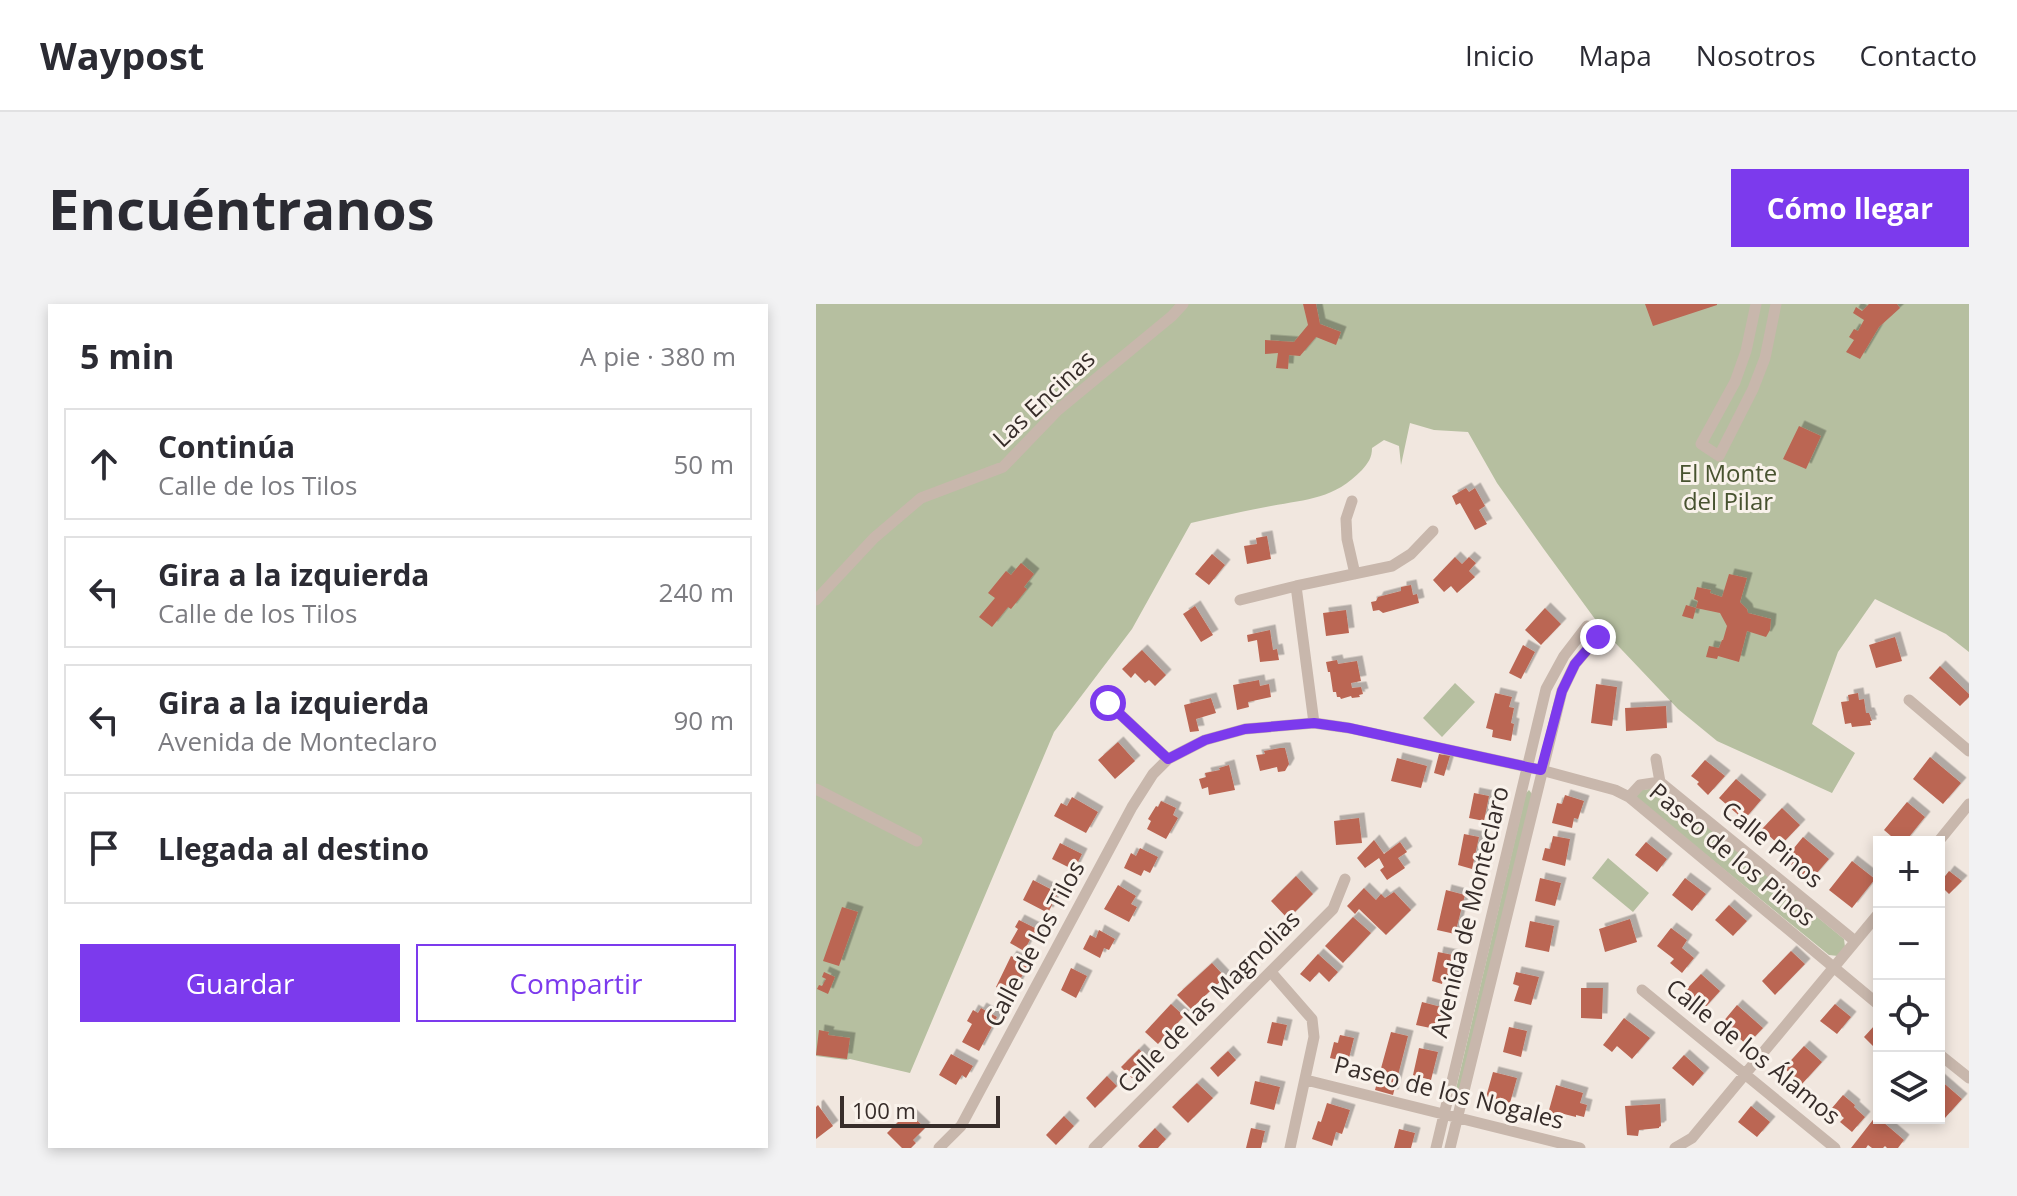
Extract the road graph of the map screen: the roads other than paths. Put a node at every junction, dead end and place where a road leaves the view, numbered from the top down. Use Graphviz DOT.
graph roads {
  1 [pos="1183,304"];
  2 [pos="1756,304"];
  3 [pos="1776,304"];
  4 [pos="1352,501"];
  5 [pos="1433,531"];
  6 [pos="1355,574"];
  7 [pos="1296,586"];
  8 [pos="816,600"];
  9 [pos="1240,600"];
  10 [pos="1909,700"];
  11 [pos="1108,703"];
  12 [pos="1314,723"];
  13 [pos="1969,751"];
  14 [pos="1168,759"];
  15 [pos="1656,759"];
  16 [pos="1528,767"];
  17 [pos="1541,770"];
  18 [pos="1660,782"];
  19 [pos="816,789"];
  20 [pos="1629,797"];
  21 [pos="1969,804"];
  22 [pos="1943,836"];
  23 [pos="917,841"];
  24 [pos="1345,879"];
  25 [pos="1873,920"];
  26 [pos="1855,941"];
  27 [pos="1834,967"];
  28 [pos="1271,972"];
  29 [pos="1642,990"];
  30 [pos="1873,1000"];
  31 [pos="1945,1059"];
  32 [pos="1746,1073"];
  33 [pos="1969,1078"];
  34 [pos="1306,1080"];
  35 [pos="1444,1114"];
  36 [pos="1458,1117"];
  37 [pos="939,1148"];
  38 [pos="1094,1148"];
  39 [pos="1290,1148"];
  40 [pos="1436,1148"];
  41 [pos="1450,1148"];
  42 [pos="1580,1148"];
  43 [pos="1675,1148"];
  44 [pos="1835,1148"];
  1 -- 8 [label="street, Las Encinas"];
  2 -- 3 [label="street"];
  4 -- 6 [label="street"];
  5 -- 6 [label="street"];
  6 -- 7 [label="street"];
  7 -- 9 [label="street"];
  7 -- 12 [label="street"];
  10 -- 13 [label="street"];
  11 -- 14 [label="street"];
  12 -- 14 [label="street, Calle de los Tilos"];
  12 -- 16 [label="street, Calle de los Tilos"];
  14 -- 37 [label="street, Calle de los Tilos"];
  15 -- 18 [label="street"];
  16 -- 17 [label="street, Calle de los Tilos"];
  16 -- 17 [label="street, Avenida de Monteclaro"];
  16 -- 35 [label="street, Avenida de Monteclaro"];
  17 -- 20 [label="street, Paseo de los Pinos"];
  17 -- 36 [label="street, Avenida de Monteclaro"];
  18 -- 20 [label="street"];
  18 -- 26 [label="street, Calle Pinos"];
  19 -- 23 [label="street"];
  20 -- 27 [label="street, Paseo de los Pinos"];
  21 -- 22 [label="street"];
  24 -- 28 [label="street, Calle de las Magnolias"];
  25 -- 26 [label="street"];
  26 -- 27 [label="street"];
  27 -- 30 [label="street, Paseo de los Pinos"];
  27 -- 32 [label="street"];
  28 -- 34 [label="street"];
  28 -- 38 [label="street, Calle de las Magnolias"];
  29 -- 32 [label="street, Calle de los Álamos"];
  31 -- 33 [label="street"];
  32 -- 43 [label="street"];
  32 -- 44 [label="street, Calle de los Álamos"];
  34 -- 35 [label="street, Paseo de los Nogales"];
  34 -- 39 [label="street"];
  35 -- 36 [label="street, Paseo de los Nogales"];
  35 -- 40 [label="street, Avenida de Monteclaro"];
  36 -- 41 [label="street, Avenida de Monteclaro"];
  36 -- 42 [label="street, Paseo de los Nogales"];
}
